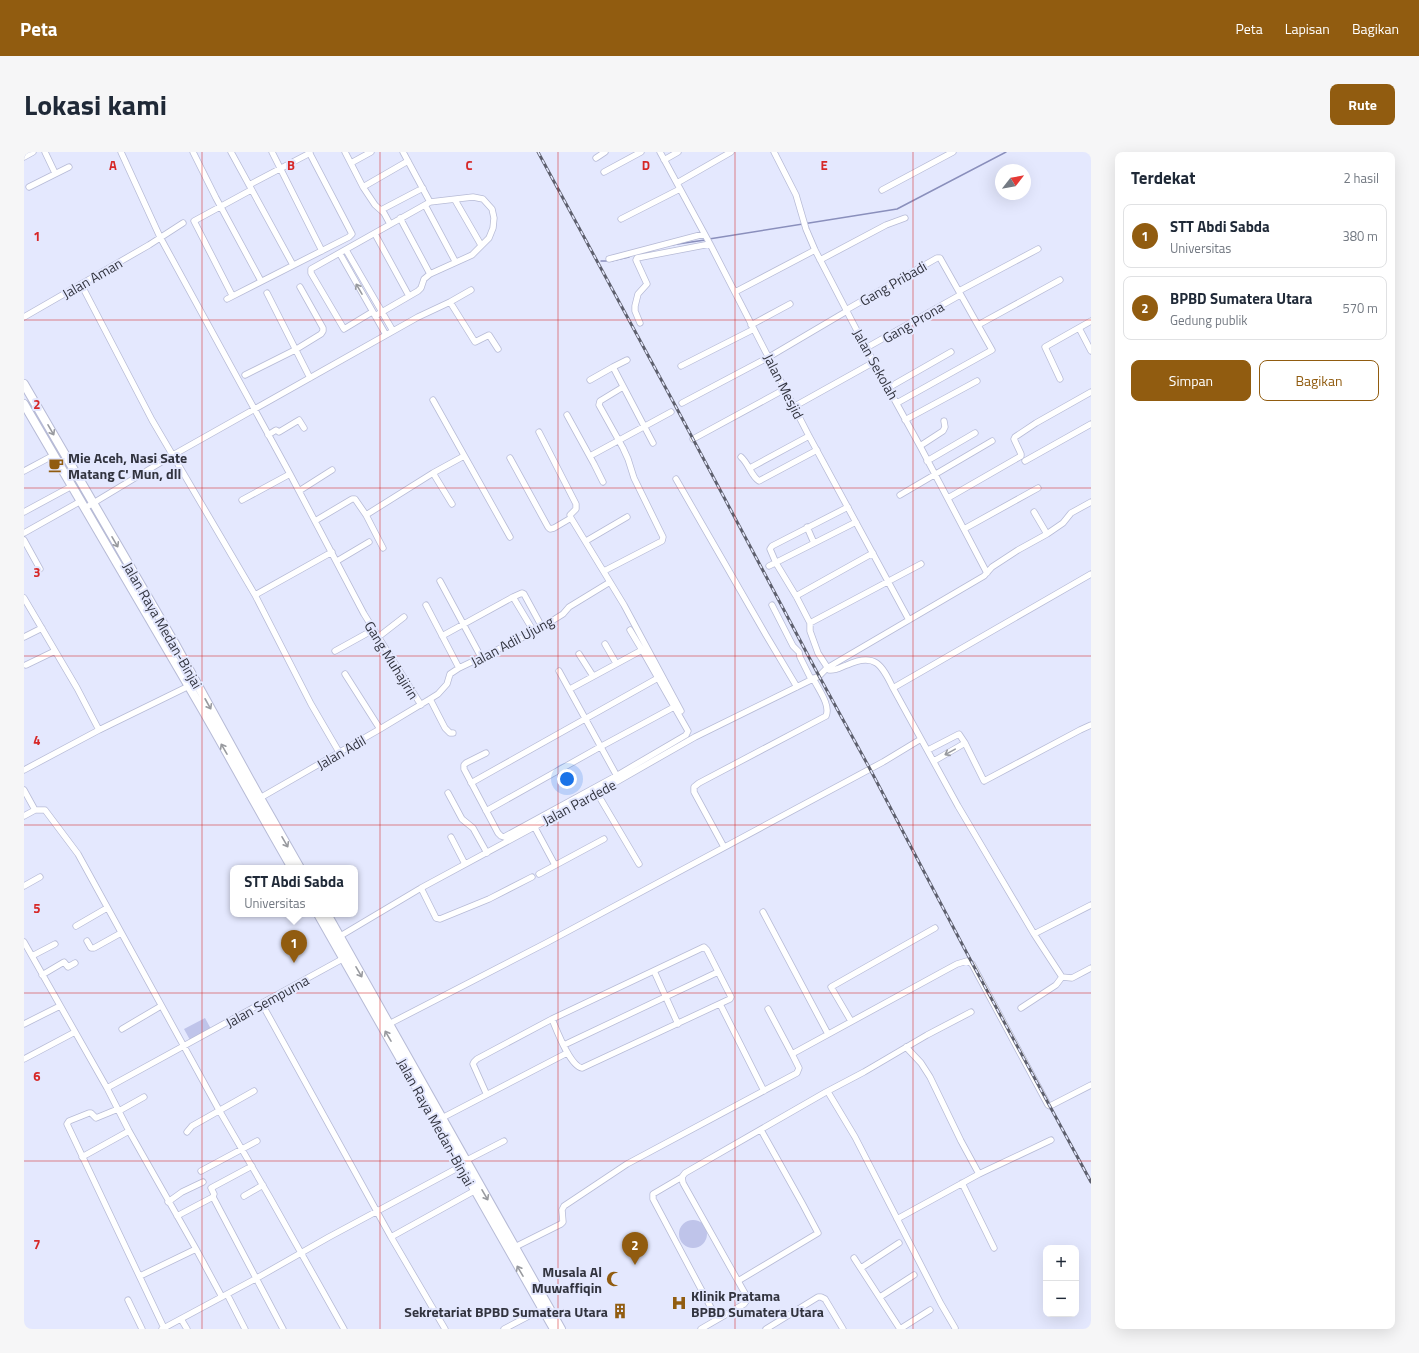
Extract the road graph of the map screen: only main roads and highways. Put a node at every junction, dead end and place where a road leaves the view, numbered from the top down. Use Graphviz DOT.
graph roads {
  1 [pos="24,384"];
  2 [pos="24,404"];
  3 [pos="166,638"];
  4 [pos="192,684"];
  5 [pos="290,865"];
  6 [pos="298,865"];
  7 [pos="320,917"];
  8 [pos="328,917"];
  9 [pos="336,938"];
  10 [pos="346,957"];
  11 [pos="438,1120"];
  12 [pos="464,1164"];
  13 [pos="551,1328"];
  14 [pos="561,1329"];
  1 -- 3 [label="highway, Jalan Raya Medan-Binjai, one-way"];
  2 -- 3 [label="highway, Jalan Raya Medan-Binjai"];
  3 -- 4 [label="highway, Jalan Raya Medan-Binjai"];
  5 -- 4 [label="highway, Jalan Raya Medan-Binjai, one-way"];
  4 -- 6 [label="highway, Jalan Raya Medan-Binjai, one-way"];
  7 -- 9 [label="highway, Jalan Raya Medan-Binjai"];
  8 -- 9 [label="highway, Jalan Raya Medan-Binjai"];
  9 -- 10 [label="highway, Jalan Raya Medan-Binjai"];
  11 -- 10 [label="highway, Jalan Raya Medan-Binjai, one-way"];
  10 -- 11 [label="highway, Jalan Raya Medan-Binjai, one-way"];
  11 -- 12 [label="highway, Jalan Raya Medan-Binjai"];
  13 -- 12 [label="highway, Jalan Raya Medan-Binjai, one-way"];
  12 -- 14 [label="highway, Jalan Raya Medan-Binjai, one-way"];
}
